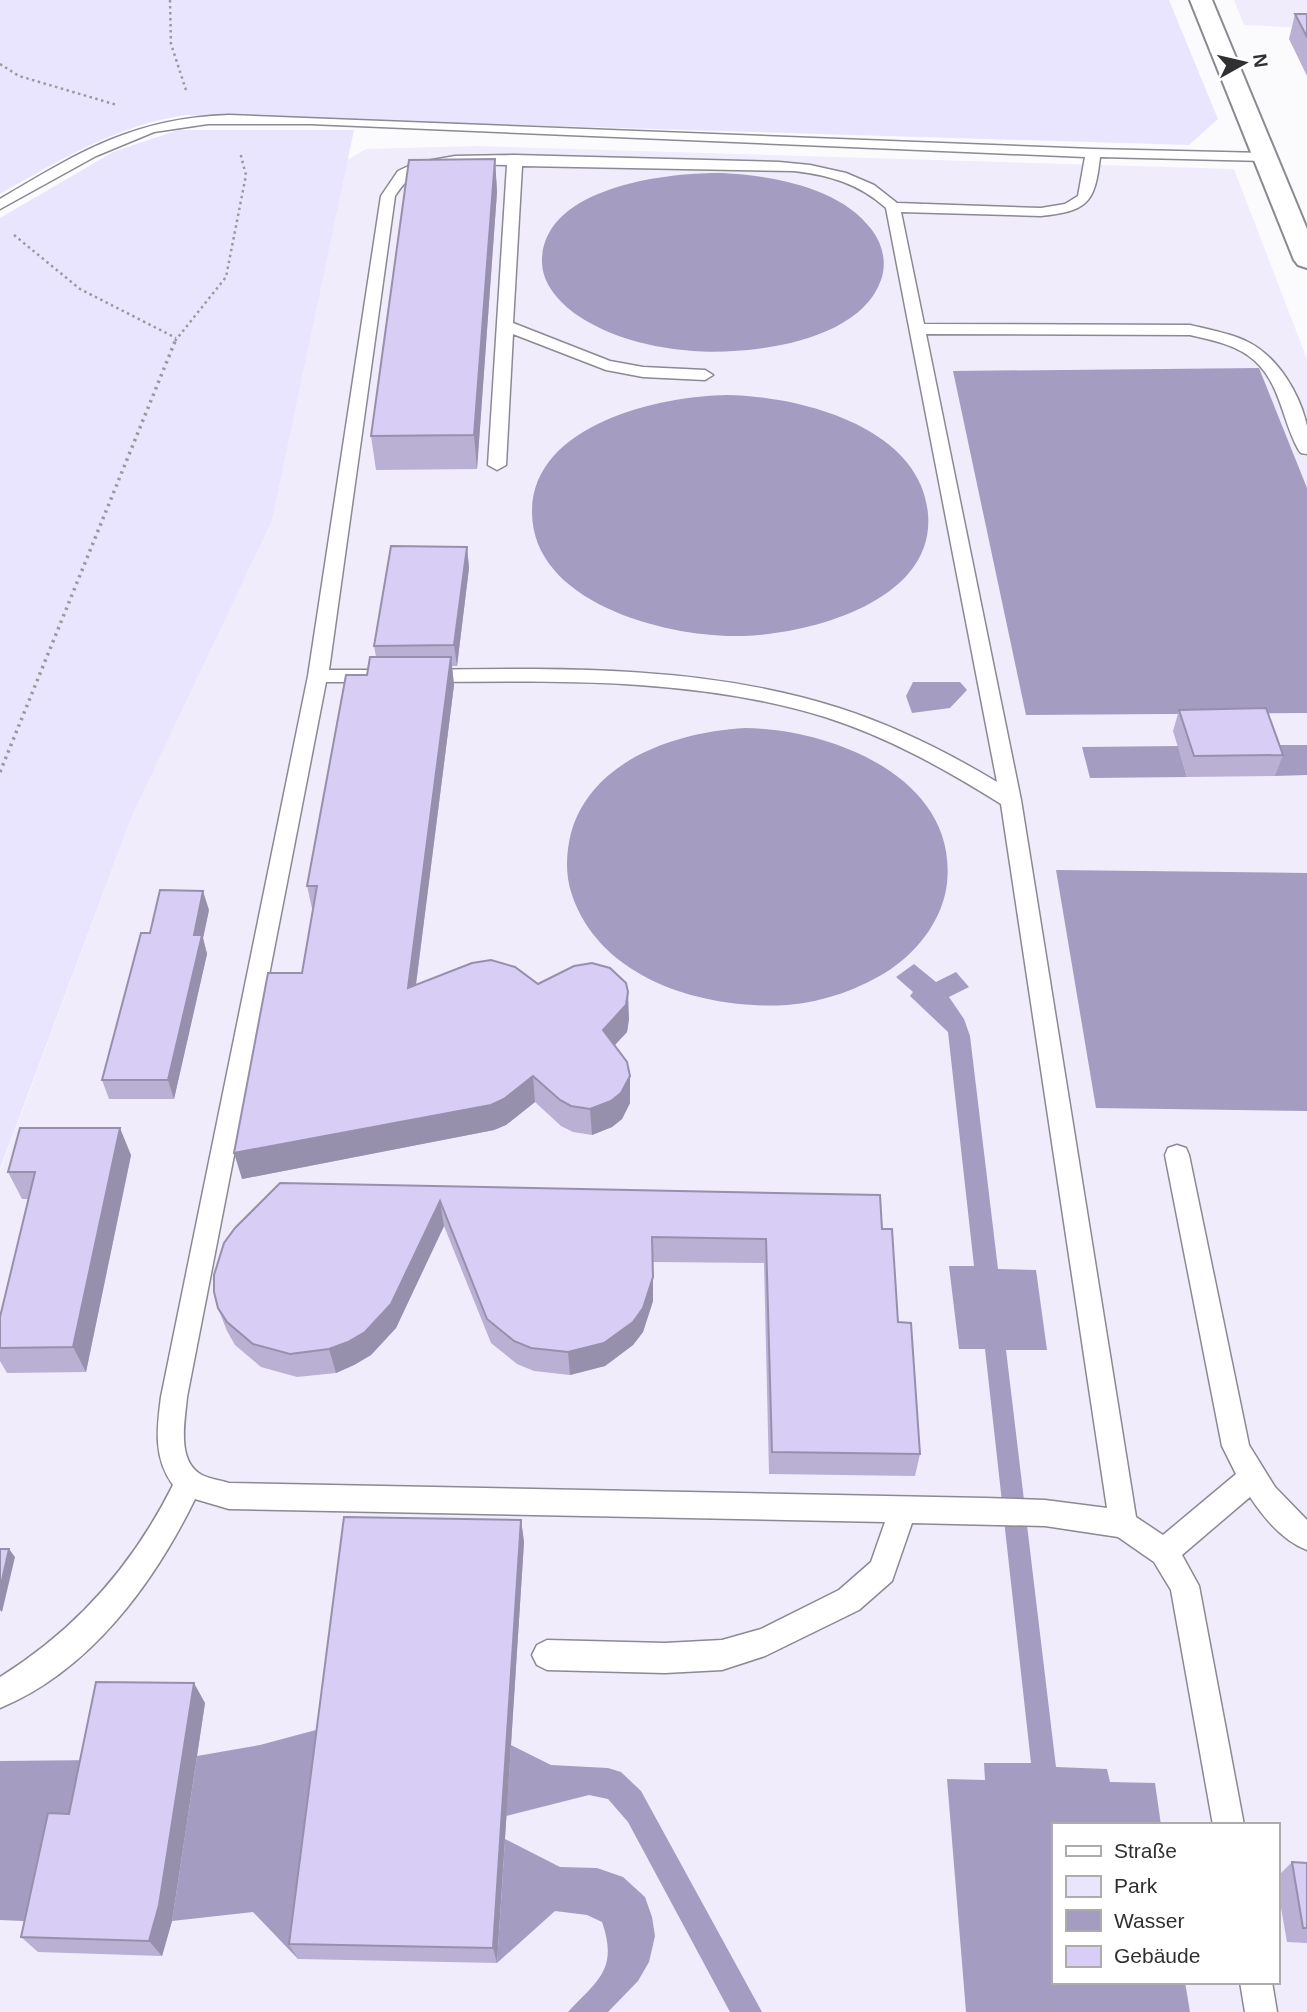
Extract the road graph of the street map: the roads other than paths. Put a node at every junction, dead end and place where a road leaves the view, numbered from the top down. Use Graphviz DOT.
graph roads {
  1 [pos="1201,0"];
  2 [pos="1093,153"];
  3 [pos="1265,157"];
  4 [pos="515,159"];
  5 [pos="0,205"];
  6 [pos="893,207"];
  7 [pos="1307,260"];
  8 [pos="504,325"];
  9 [pos="917,329"];
  10 [pos="705,375"];
  11 [pos="1307,449"];
  12 [pos="497,464"];
  13 [pos="318,676"];
  14 [pos="1011,800"];
  15 [pos="1177,1155"];
  16 [pos="1251,1479"];
  17 [pos="189,1482"];
  18 [pos="904,1509"];
  19 [pos="1123,1524"];
  20 [pos="1307,1537"];
  21 [pos="1164,1552"];
  22 [pos="547,1655"];
  23 [pos="0,1692"];
  24 [pos="1228,1823"];
  25 [pos="1256,1984"];
  26 [pos="1261,2012"];
  1 -- 3 [label="main road"];
  2 -- 3 [label="lane"];
  2 -- 5 [label="lane"];
  2 -- 6 [label="lane"];
  3 -- 7 [label="main road"];
  4 -- 6 [label="lane"];
  4 -- 8 [label="lane"];
  4 -- 13 [label="lane"];
  6 -- 9 [label="lane"];
  8 -- 10 [label="lane"];
  8 -- 12 [label="lane"];
  9 -- 11 [label="lane"];
  9 -- 14 [label="lane"];
  13 -- 14 [label="lane"];
  13 -- 17 [label="lane"];
  14 -- 19 [label="lane"];
  15 -- 16 [label="lane"];
  16 -- 20 [label="lane"];
  16 -- 21 [label="lane"];
  17 -- 18 [label="lane"];
  17 -- 23 [label="lane"];
  18 -- 19 [label="lane"];
  18 -- 22 [label="lane"];
  19 -- 21 [label="lane"];
  21 -- 24 [label="lane"];
  25 -- 26 [label="lane"];
}
